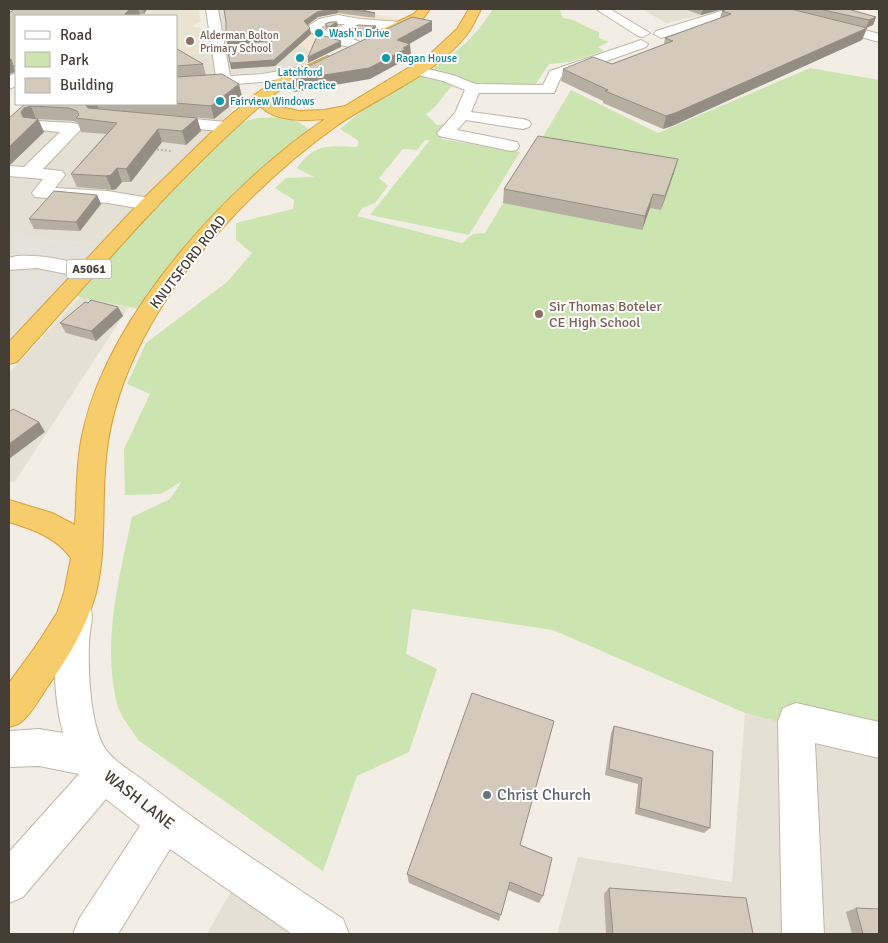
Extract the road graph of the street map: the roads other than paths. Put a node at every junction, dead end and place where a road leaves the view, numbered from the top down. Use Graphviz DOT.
graph roads {
  1 [pos="212,9"];
  2 [pos="484,9"];
  3 [pos="602,9"];
  4 [pos="769,10"];
  5 [pos="426,14"];
  6 [pos="467,17"];
  7 [pos="814,21"];
  8 [pos="356,23"];
  9 [pos="401,26"];
  10 [pos="337,38"];
  11 [pos="879,38"];
  12 [pos="651,41"];
  13 [pos="312,42"];
  14 [pos="358,46"];
  15 [pos="237,51"];
  16 [pos="219,52"];
  17 [pos="340,54"];
  18 [pos="414,70"];
  19 [pos="303,71"];
  20 [pos="224,81"];
  21 [pos="178,84"];
  22 [pos="473,88"];
  23 [pos="262,96"];
  24 [pos="351,109"];
  25 [pos="64,113"];
  26 [pos="462,115"];
  27 [pos="145,119"];
  28 [pos="523,124"];
  29 [pos="226,126"];
  30 [pos="308,140"];
  31 [pos="511,146"];
  32 [pos="9,172"];
  33 [pos="28,173"];
  34 [pos="149,204"];
  35 [pos="9,264"];
  36 [pos="87,272"];
  37 [pos="9,356"];
  38 [pos="9,511"];
  39 [pos="86,555"];
  40 [pos="79,594"];
  41 [pos="13,697"];
  42 [pos="879,740"];
  43 [pos="9,749"];
  44 [pos="96,766"];
  45 [pos="166,822"];
  46 [pos="9,883"];
  47 [pos="94,934"];
  48 [pos="328,934"];
  49 [pos="803,934"];
  1 -- 16 [label="street"];
  2 -- 6 [label="street"];
  3 -- 12 [label="street"];
  4 -- 12 [label="street"];
  5 -- 9 [label="highway, A5061"];
  6 -- 18 [label="highway, KNUTSFORD ROAD"];
  7 -- 11 [label="street"];
  8 -- 9 [label="street"];
  8 -- 10 [label="street"];
  8 -- 10 [label="street"];
  9 -- 14 [label="highway, A5061"];
  10 -- 14 [label="street"];
  12 -- 22 [label="street"];
  13 -- 17 [label="street"];
  14 -- 17 [label="highway, A5061"];
  15 -- 16 [label="street"];
  16 -- 20 [label="street"];
  17 -- 19 [label="highway, A5061"];
  18 -- 22 [label="street"];
  18 -- 24 [label="highway, KNUTSFORD ROAD"];
  19 -- 20 [label="street"];
  19 -- 23 [label="highway, A5061"];
  20 -- 21 [label="street"];
  20 -- 23 [label="street"];
  22 -- 26 [label="street"];
  23 -- 24 [label="highway"];
  23 -- 29 [label="highway, A5061"];
  24 -- 30 [label="highway, KNUTSFORD ROAD"];
  25 -- 33 [label="street"];
  26 -- 28 [label="street"];
  26 -- 31 [label="street"];
  27 -- 29 [label="street"];
  29 -- 30 [label="highway"];
  29 -- 34 [label="highway, A5061"];
  30 -- 39 [label="highway, KNUTSFORD ROAD"];
  32 -- 33 [label="street"];
  33 -- 34 [label="street"];
  34 -- 36 [label="highway, A5061"];
  35 -- 36 [label="street"];
  36 -- 37 [label="highway, A5061"];
  38 -- 39 [label="highway"];
  39 -- 40 [label="highway, KNUTSFORD ROAD"];
  40 -- 41 [label="highway, KNUTSFORD ROAD"];
  40 -- 44 [label="street"];
  42 -- 49 [label="street"];
  43 -- 44 [label="street"];
  44 -- 45 [label="street, WASH LANE"];
  44 -- 46 [label="street"];
  45 -- 47 [label="street"];
  45 -- 48 [label="street, WASH LANE"];
}
